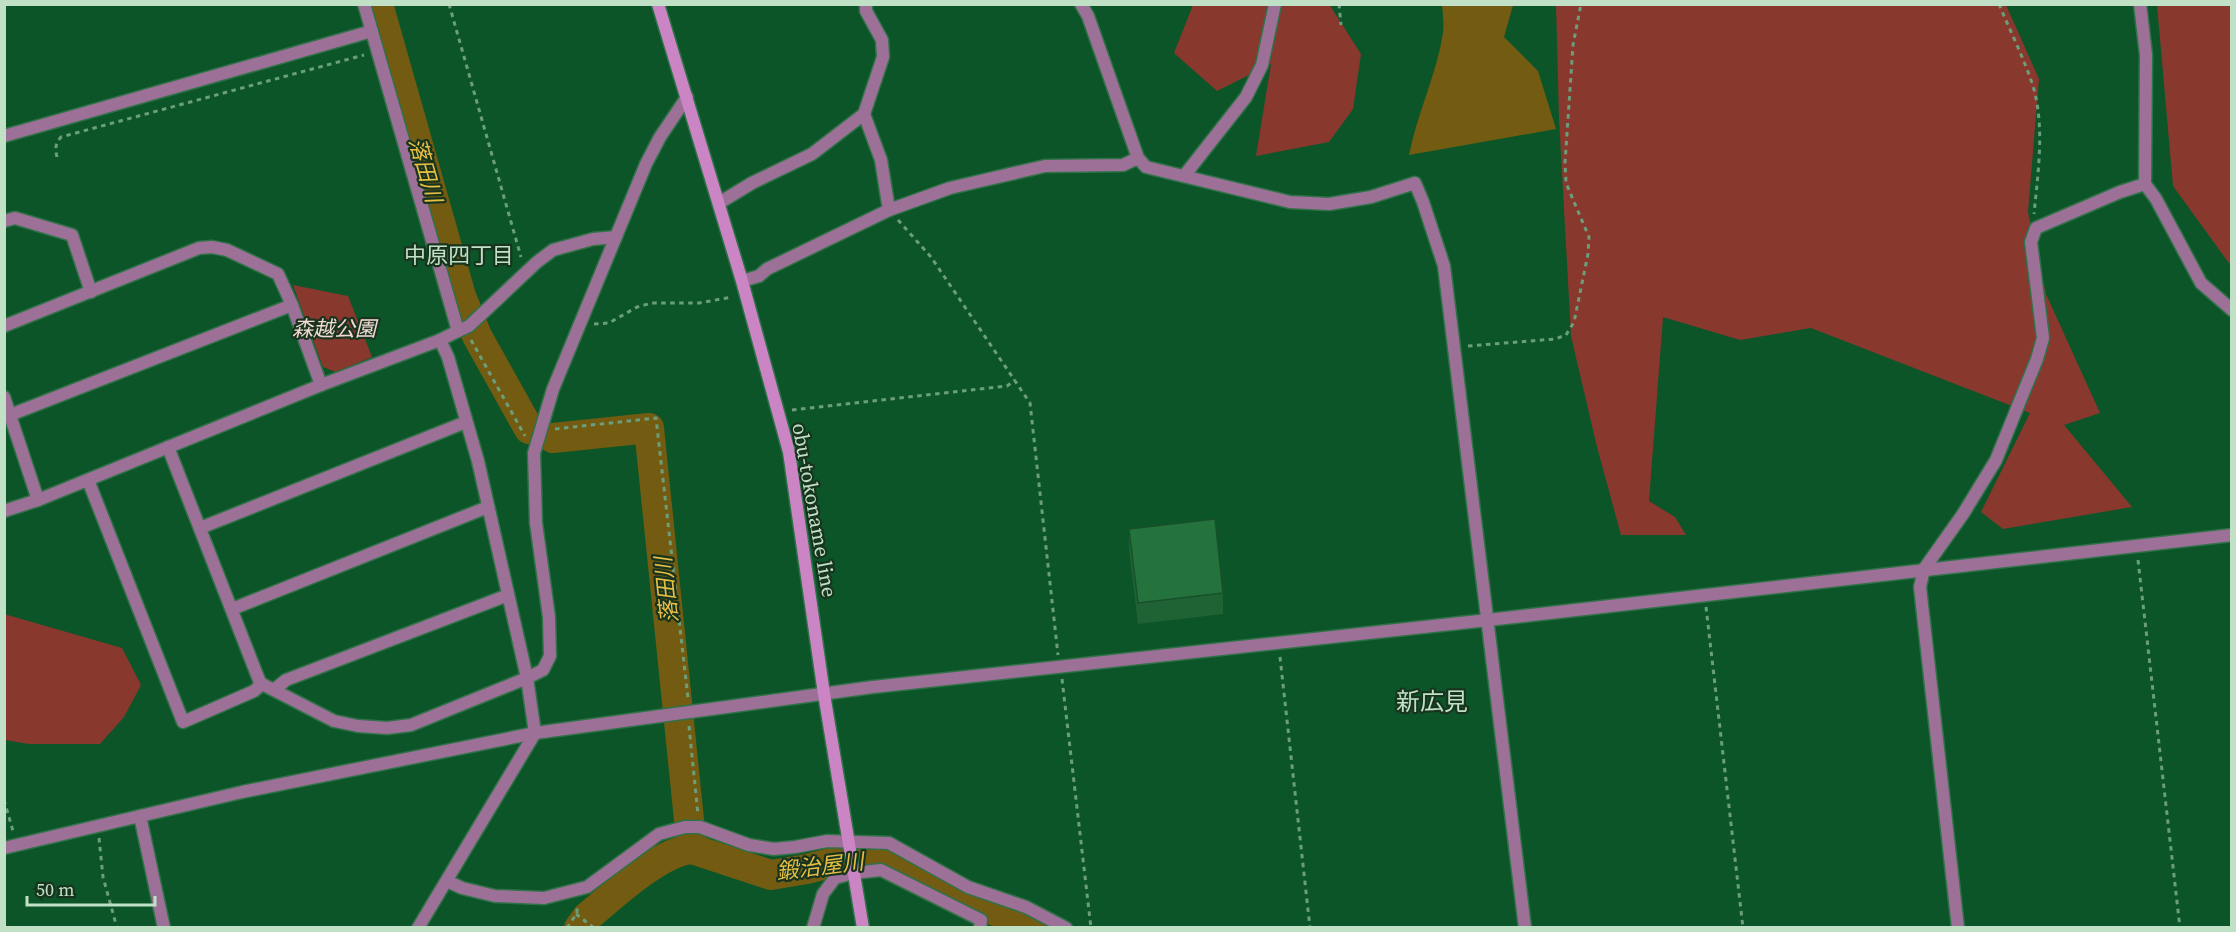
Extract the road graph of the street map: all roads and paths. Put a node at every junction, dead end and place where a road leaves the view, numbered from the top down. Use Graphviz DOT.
graph roads {
  1 [pos="364,4"];
  2 [pos="448,4"];
  3 [pos="658,4"];
  4 [pos="866,4"];
  5 [pos="1081,4"];
  6 [pos="1275,4"];
  7 [pos="1339,4"];
  8 [pos="1581,4"];
  9 [pos="1999,4"];
  10 [pos="2140,4"];
  11 [pos="1341,25"];
  12 [pos="372,31"];
  13 [pos="377,51"];
  14 [pos="687,97"];
  15 [pos="864,114"];
  16 [pos="4,136"];
  17 [pos="57,157"];
  18 [pos="1138,158"];
  19 [pos="1184,176"];
  20 [pos="2145,184"];
  21 [pos="718,203"];
  22 [pos="889,210"];
  23 [pos="4,221"];
  24 [pos="2036,228"];
  25 [pos="616,237"];
  26 [pos="525,273"];
  27 [pos="744,287"];
  28 [pos="91,292"];
  29 [pos="292,305"];
  30 [pos="2232,309"];
  31 [pos="580,324"];
  32 [pos="4,326"];
  33 [pos="461,329"];
  34 [pos="440,340"];
  35 [pos="1455,347"];
  36 [pos="1015,380"];
  37 [pos="321,385"];
  38 [pos="4,397"];
  39 [pos="779,414"];
  40 [pos="10,415"];
  41 [pos="466,422"];
  42 [pos="542,426"];
  43 [pos="536,445"];
  44 [pos="168,447"];
  45 [pos="88,480"];
  46 [pos="38,500"];
  47 [pos="488,507"];
  48 [pos="4,511"];
  49 [pos="200,528"];
  50 [pos="2232,535"];
  51 [pos="2136,546"];
  52 [pos="1924,569"];
  53 [pos="508,595"];
  54 [pos="1704,595"];
  55 [pos="232,609"];
  56 [pos="1488,620"];
  57 [pos="1278,644"];
  58 [pos="1060,668"];
  59 [pos="527,678"];
  60 [pos="262,684"];
  61 [pos="275,689"];
  62 [pos="824,694"];
  63 [pos="689,712"];
  64 [pos="535,733"];
  65 [pos="4,800"];
  66 [pos="140,816"];
  67 [pos="97,826"];
  68 [pos="700,827"];
  69 [pos="11,846"];
  70 [pos="850,846"];
  71 [pos="853,870"];
  72 [pos="447,881"];
  73 [pos="576,891"];
  74 [pos="576,914"];
  75 [pos="117,927"];
  76 [pos="164,927"];
  77 [pos="418,927"];
  78 [pos="567,927"];
  79 [pos="594,927"];
  80 [pos="813,927"];
  81 [pos="863,927"];
  82 [pos="980,927"];
  83 [pos="1066,927"];
  84 [pos="1091,927"];
  85 [pos="1310,927"];
  86 [pos="1525,927"];
  87 [pos="1743,927"];
  88 [pos="1958,927"];
  89 [pos="2180,927"];
  1 -- 12 [label="street"];
  2 -- 26 [label="path"];
  3 -- 14 [label="main road, obu-tokoname line"];
  4 -- 15 [label="street"];
  5 -- 18 [label="street"];
  6 -- 19 [label="street"];
  7 -- 11 [label="path"];
  8 -- 35 [label="path"];
  9 -- 24 [label="path"];
  10 -- 20 [label="street"];
  12 -- 13 [label="street"];
  12 -- 16 [label="street"];
  13 -- 17 [label="path"];
  13 -- 33 [label="street"];
  14 -- 21 [label="main road, obu-tokoname line"];
  14 -- 25 [label="street"];
  15 -- 21 [label="street"];
  15 -- 22 [label="street"];
  18 -- 19 [label="street"];
  18 -- 22 [label="street"];
  19 -- 35 [label="street"];
  20 -- 24 [label="street"];
  20 -- 30 [label="street"];
  21 -- 27 [label="main road, obu-tokoname line"];
  22 -- 27 [label="street"];
  22 -- 36 [label="path"];
  23 -- 28 [label="street"];
  24 -- 52 [label="street"];
  25 -- 26 [label="street"];
  25 -- 31 [label="street"];
  26 -- 33 [label="street"];
  27 -- 31 [label="path"];
  27 -- 39 [label="main road, obu-tokoname line"];
  28 -- 29 [label="street"];
  28 -- 32 [label="street"];
  29 -- 37 [label="street"];
  29 -- 40 [label="street"];
  31 -- 42 [label="street"];
  33 -- 34 [label="street"];
  33 -- 43 [label="path"];
  34 -- 37 [label="street"];
  34 -- 41 [label="street"];
  35 -- 56 [label="street"];
  36 -- 39 [label="path"];
  36 -- 58 [label="path"];
  37 -- 44 [label="street"];
  38 -- 40 [label="street"];
  39 -- 62 [label="main road, obu-tokoname line"];
  40 -- 46 [label="street"];
  41 -- 47 [label="street"];
  41 -- 49 [label="street"];
  42 -- 43 [label="street"];
  42 -- 63 [label="path"];
  43 -- 59 [label="street"];
  44 -- 45 [label="street"];
  44 -- 49 [label="street"];
  45 -- 46 [label="street"];
  45 -- 60 [label="street"];
  46 -- 48 [label="street"];
  47 -- 53 [label="street"];
  47 -- 55 [label="street"];
  49 -- 55 [label="street"];
  50 -- 51 [label="street"];
  51 -- 52 [label="street"];
  51 -- 89 [label="path"];
  52 -- 54 [label="street"];
  52 -- 88 [label="street"];
  53 -- 59 [label="street"];
  53 -- 61 [label="street"];
  54 -- 56 [label="street"];
  54 -- 87 [label="path"];
  55 -- 60 [label="street"];
  56 -- 57 [label="street"];
  56 -- 86 [label="street"];
  57 -- 58 [label="street"];
  57 -- 85 [label="path"];
  58 -- 62 [label="street"];
  58 -- 84 [label="path"];
  59 -- 61 [label="street"];
  59 -- 64 [label="street"];
  60 -- 61 [label="street"];
  62 -- 63 [label="street"];
  62 -- 70 [label="main road, obu-tokoname line"];
  63 -- 64 [label="street"];
  63 -- 68 [label="path"];
  64 -- 66 [label="street"];
  64 -- 72 [label="street"];
  65 -- 69 [label="path"];
  66 -- 67 [label="street"];
  66 -- 76 [label="street"];
  67 -- 69 [label="street"];
  67 -- 75 [label="path"];
  68 -- 70 [label="street"];
  68 -- 73 [label="street"];
  70 -- 71 [label="main road, obu-tokoname line"];
  70 -- 83 [label="street"];
  71 -- 80 [label="street"];
  71 -- 81 [label="main road, obu-tokoname line"];
  71 -- 82 [label="street"];
  72 -- 73 [label="street"];
  72 -- 77 [label="street"];
  73 -- 74 [label="path"];
  74 -- 78 [label="path"];
  74 -- 79 [label="path"];
}
